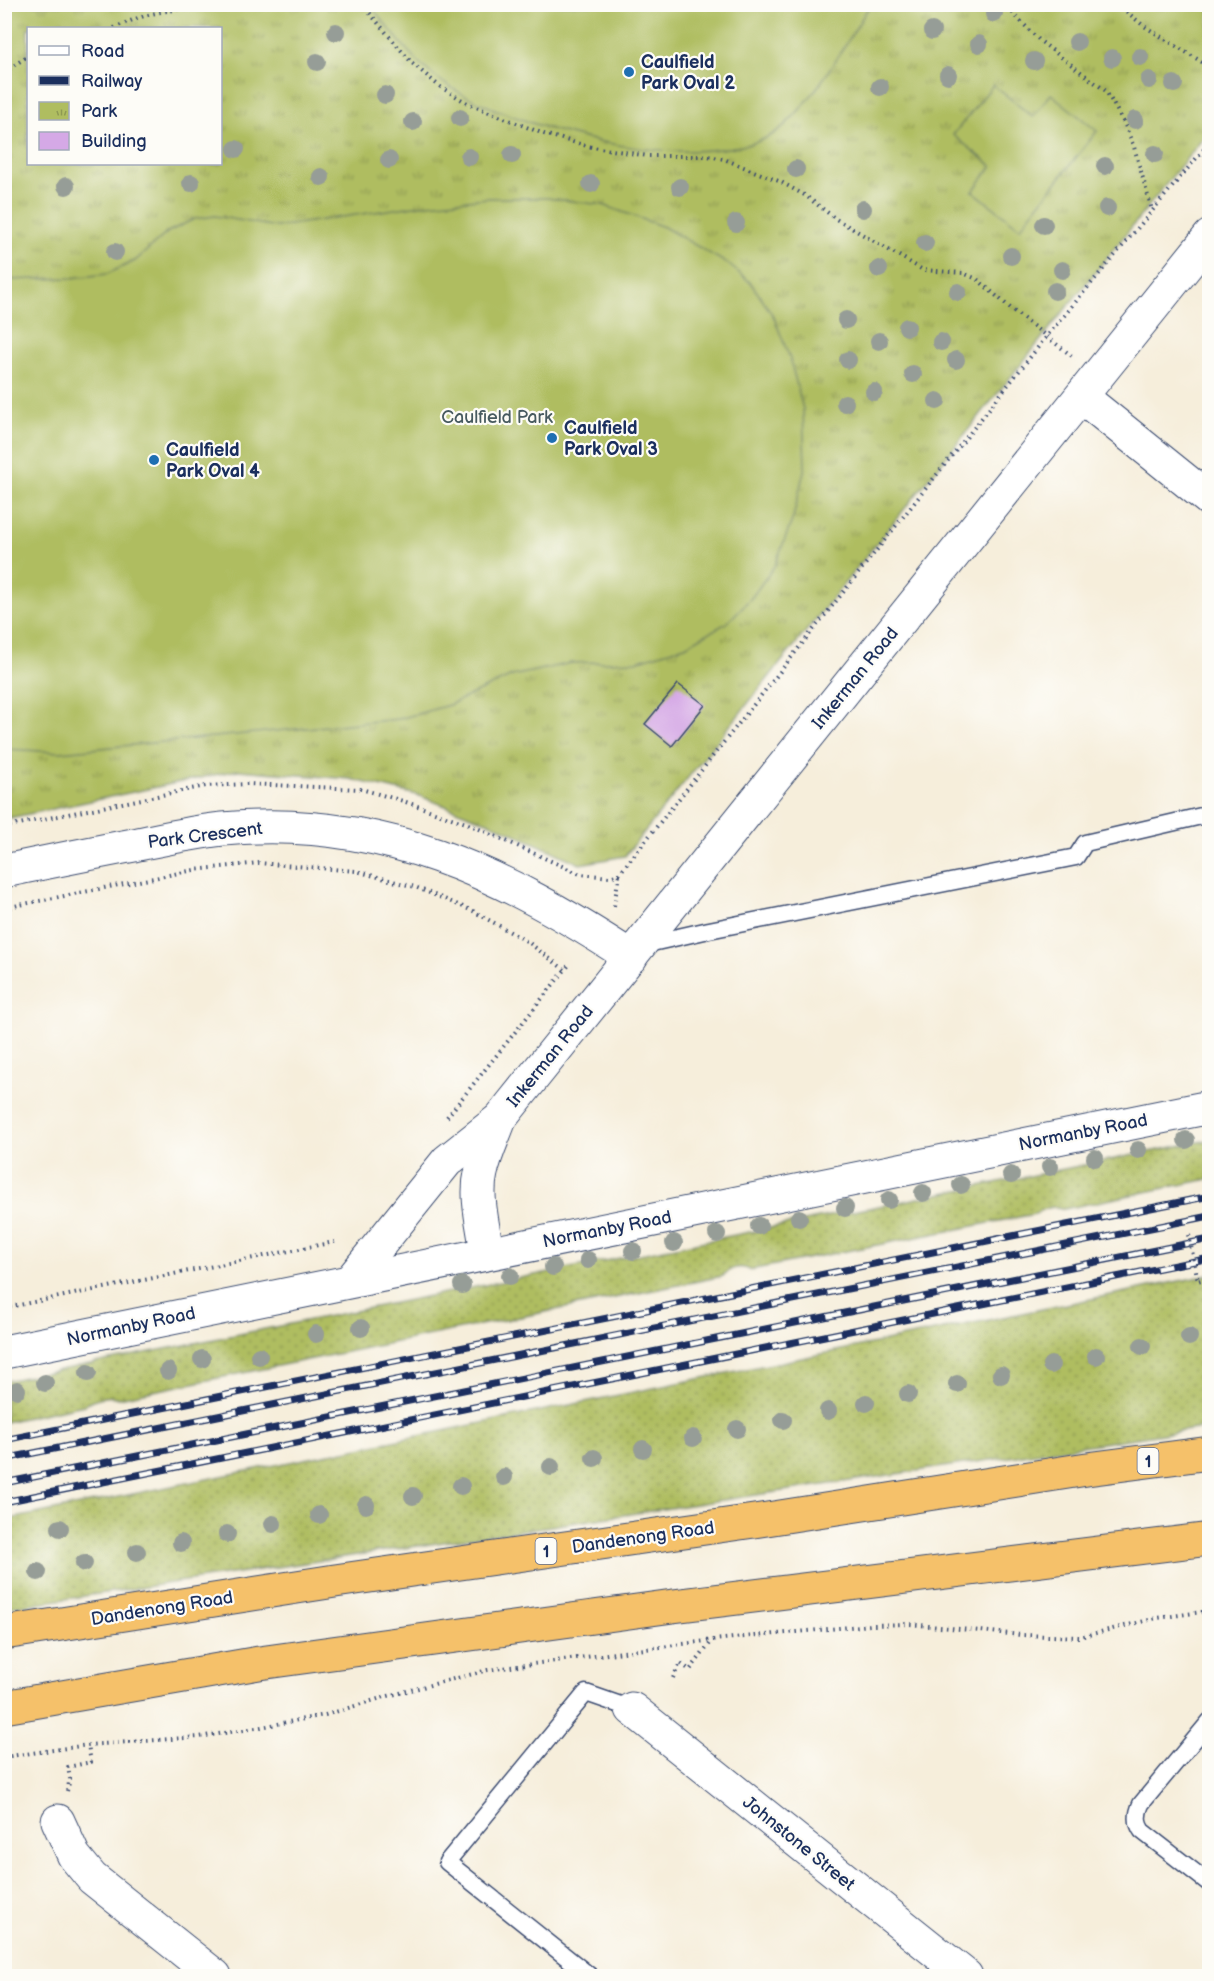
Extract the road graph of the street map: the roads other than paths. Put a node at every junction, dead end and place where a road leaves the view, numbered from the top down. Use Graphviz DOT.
graph roads {
  1 [pos="1209,236"];
  2 [pos="1090,386"];
  3 [pos="1209,500"];
  4 [pos="1209,814"];
  5 [pos="4,870"];
  6 [pos="635,951"];
  7 [pos="1209,1107"];
  8 [pos="500,1119"];
  9 [pos="487,1253"];
  10 [pos="351,1280"];
  11 [pos="4,1352"];
  12 [pos="1209,1453"];
  13 [pos="1209,1539"];
  14 [pos="4,1633"];
  15 [pos="4,1707"];
  16 [pos="633,1709"];
  17 [pos="1209,1721"];
  18 [pos="58,1821"];
  19 [pos="1209,1884"];
  20 [pos="215,1977"];
  21 [pos="590,1977"];
  22 [pos="966,1977"];
  1 -- 2 [label="street, Inkerman Road"];
  2 -- 3 [label="street"];
  2 -- 6 [label="street, Inkerman Road"];
  4 -- 6 [label="lane"];
  5 -- 6 [label="street, Park Crescent"];
  6 -- 8 [label="street, Inkerman Road"];
  7 -- 9 [label="street, Normanby Road"];
  8 -- 9 [label="street, Inkerman Road"];
  8 -- 10 [label="street, Inkerman Road"];
  9 -- 10 [label="street, Normanby Road"];
  10 -- 11 [label="street, Normanby Road"];
  12 -- 14 [label="highway, Dandenong Road / 1"];
  13 -- 15 [label="highway"];
  16 -- 21 [label="lane"];
  16 -- 22 [label="street, Johnstone Street"];
  17 -- 19 [label="lane"];
  18 -- 20 [label="street"];
}
